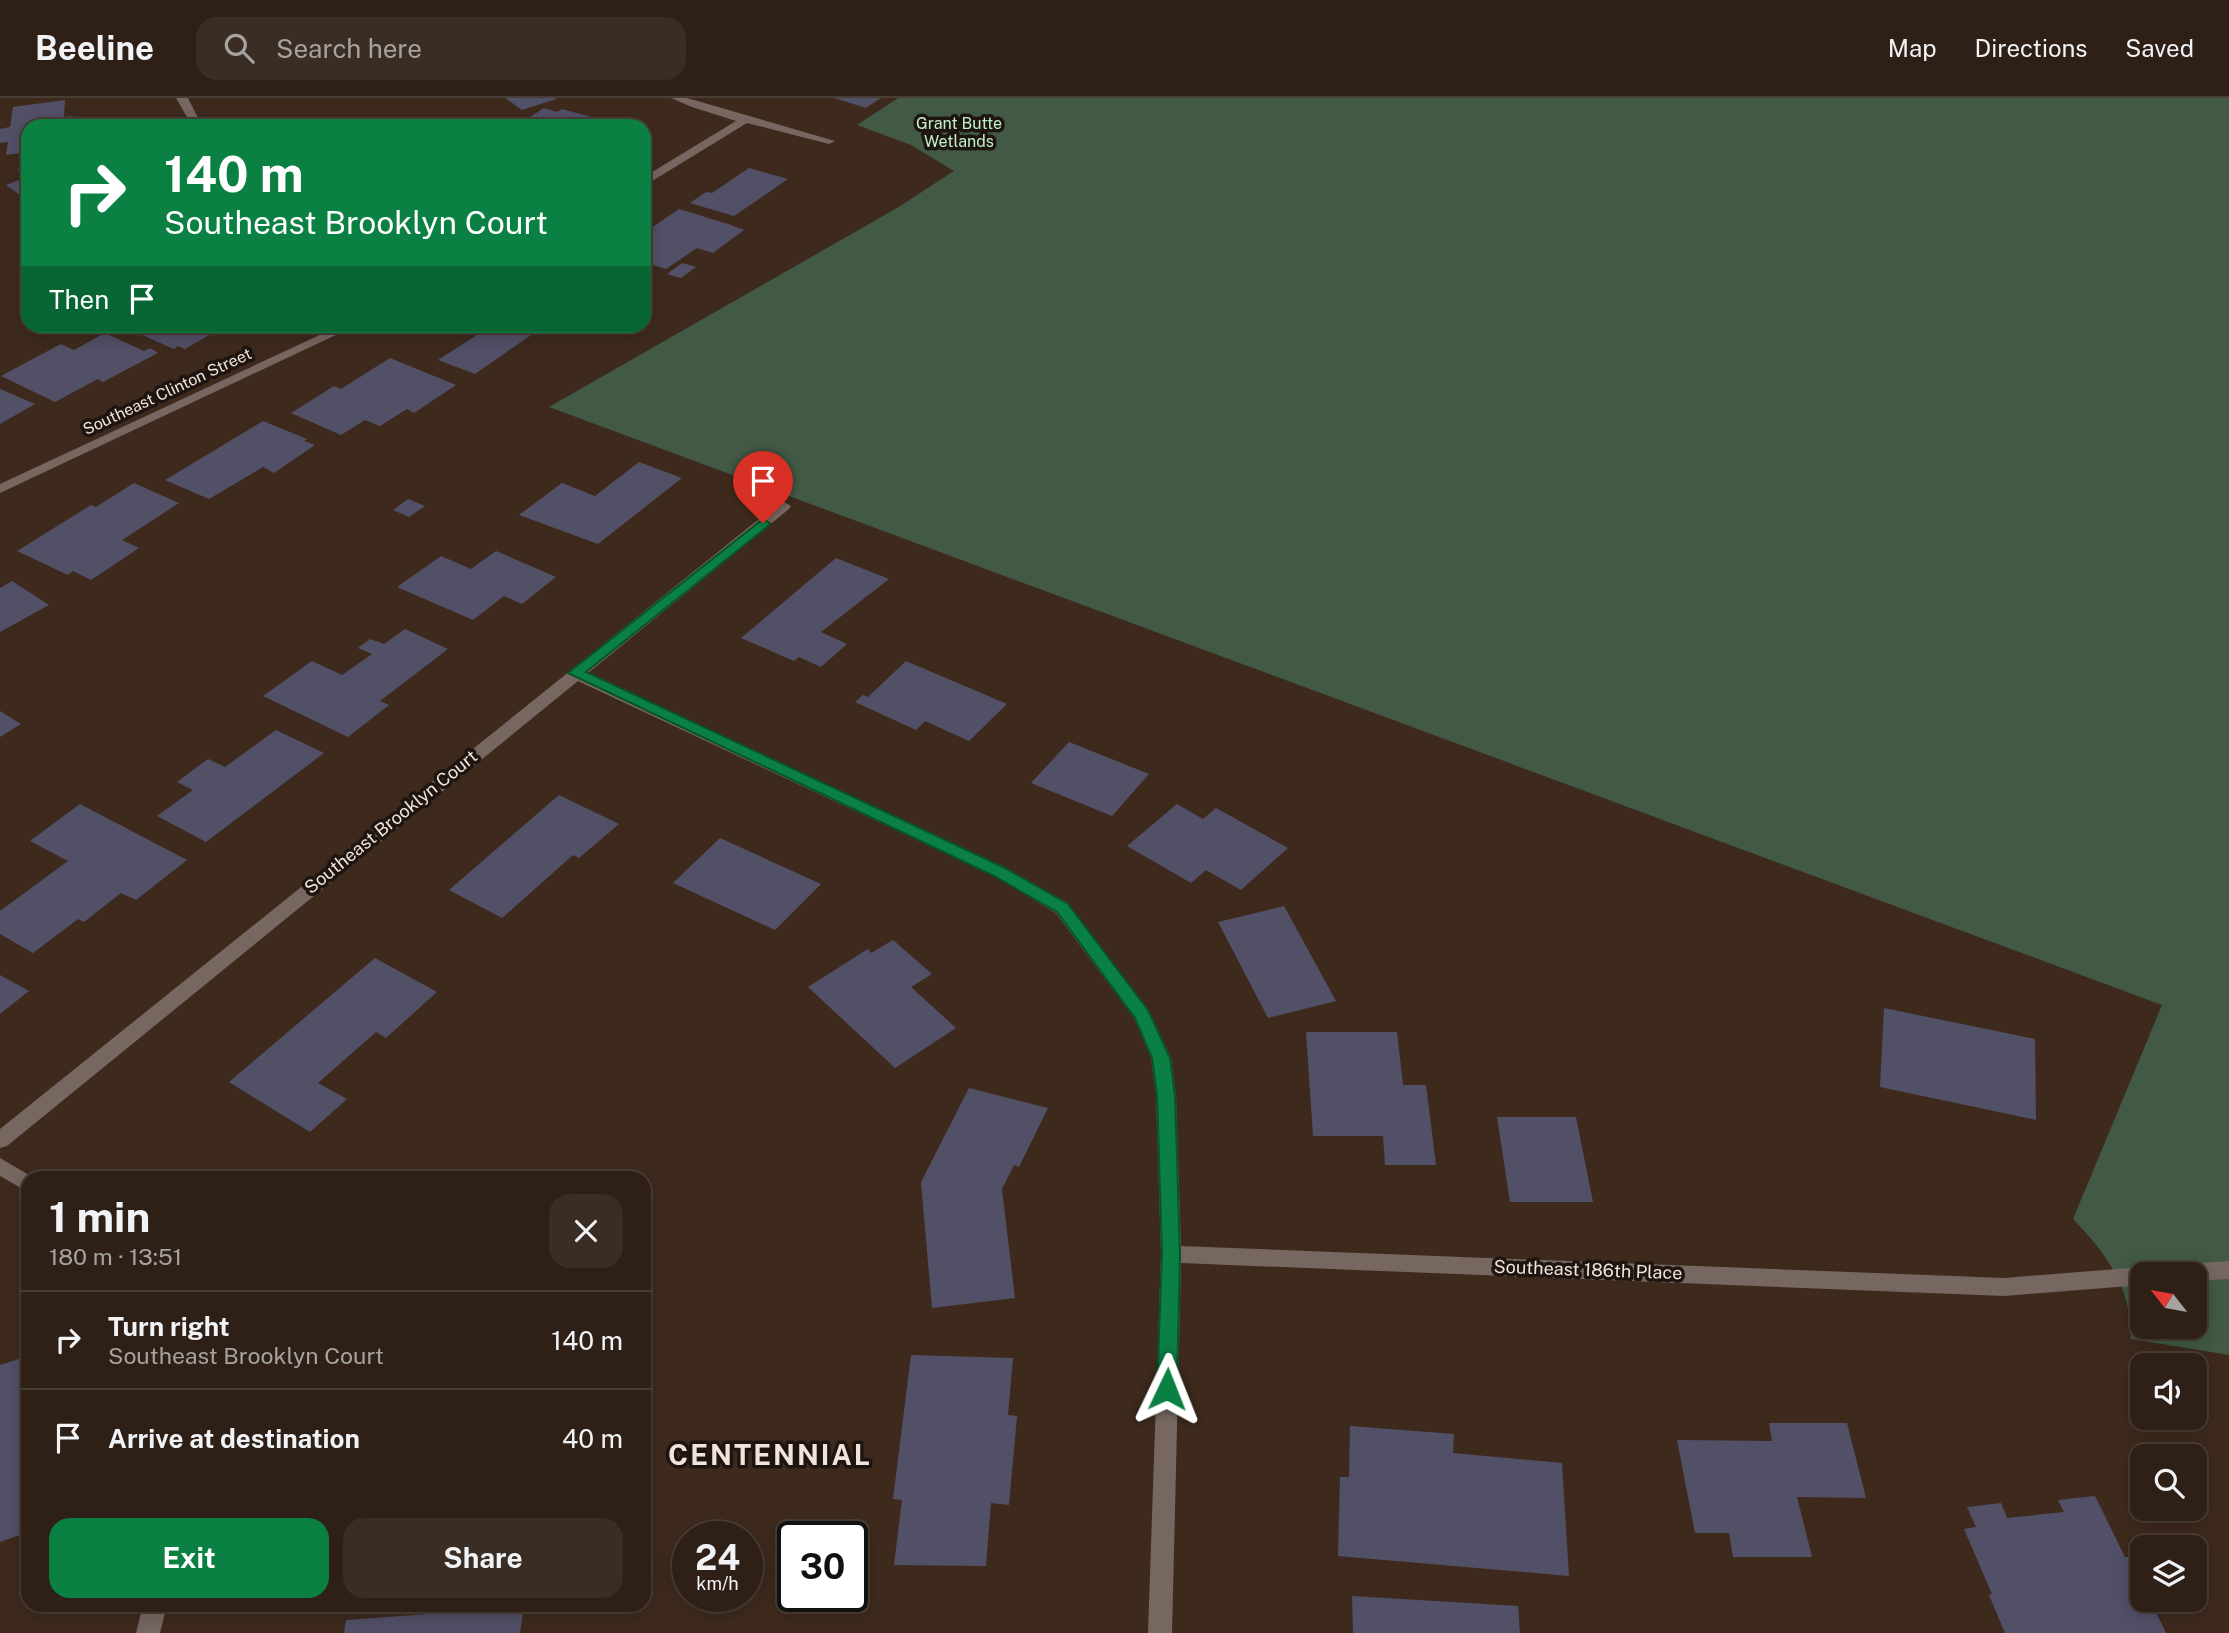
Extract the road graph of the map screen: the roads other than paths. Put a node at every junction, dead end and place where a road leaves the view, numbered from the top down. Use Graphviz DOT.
graph roads {
  1 [pos="183,98"];
  2 [pos="677,98"];
  3 [pos="194,119"];
  4 [pos="743,121"];
  5 [pos="830,141"];
  6 [pos="651,178"];
  7 [pos="333,333"];
  8 [pos="0,489"];
  9 [pos="784,506"];
  10 [pos="575,673"];
  11 [pos="0,1140"];
  12 [pos="0,1166"];
  13 [pos="21,1180"];
  14 [pos="1171,1254"];
  15 [pos="2229,1269"];
  16 [pos="2207,1271"];
  17 [pos="2130,1277"];
  18 [pos="153,1612"];
  19 [pos="148,1633"];
  20 [pos="1160,1633"];
  1 -- 3 [label="street"];
  2 -- 4 [label="street"];
  4 -- 5 [label="street"];
  4 -- 6 [label="street"];
  7 -- 8 [label="street, Southeast Clinton Street"];
  9 -- 10 [label="street, Southeast Brooklyn Court"];
  10 -- 11 [label="street, Southeast Brooklyn Court"];
  10 -- 14 [label="street"];
  12 -- 13 [label="street"];
  14 -- 17 [label="street, Southeast 186th Place"];
  14 -- 20 [label="street"];
  15 -- 16 [label="street"];
  18 -- 19 [label="street"];
}
